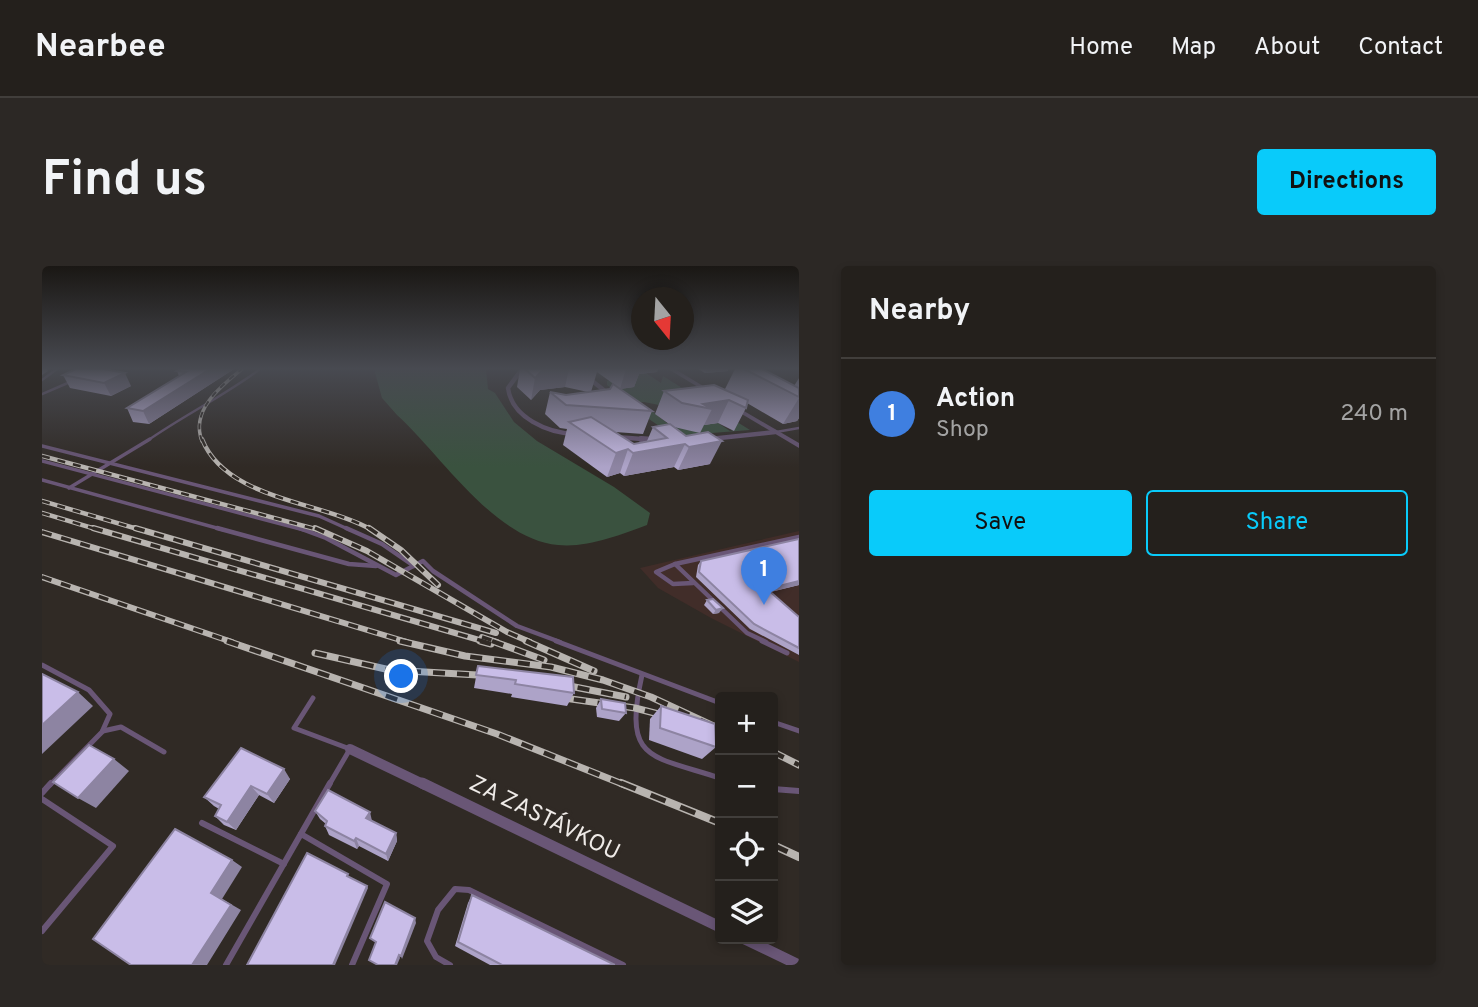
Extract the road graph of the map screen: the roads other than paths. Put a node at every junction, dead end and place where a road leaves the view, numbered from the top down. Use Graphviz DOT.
graph roads {
  1 [pos="209,402"];
  2 [pos="514,402"];
  3 [pos="730,404"];
  4 [pos="799,428"];
  5 [pos="775,432"];
  6 [pos="584,435"];
  7 [pos="607,437"];
  8 [pos="708,439"];
  9 [pos="658,440"];
  10 [pos="42,446"];
  11 [pos="799,446"];
  12 [pos="42,461"];
  13 [pos="110,463"];
  14 [pos="91,474"];
  15 [pos="42,480"];
  16 [pos="69,488"];
  17 [pos="799,537"];
  18 [pos="675,564"];
  19 [pos="377,566"];
  20 [pos="414,566"];
  21 [pos="693,583"];
  22 [pos="787,653"];
  23 [pos="42,665"];
  24 [pos="642,675"];
  25 [pos="313,698"];
  26 [pos="715,701"];
  27 [pos="778,724"];
  28 [pos="799,731"];
  29 [pos="102,732"];
  30 [pos="350,748"];
  31 [pos="164,752"];
  32 [pos="715,776"];
  33 [pos="778,789"];
  34 [pos="799,791"];
  35 [pos="42,793"];
  36 [pos="42,799"];
  37 [pos="202,823"];
  38 [pos="301,834"];
  39 [pos="284,864"];
  40 [pos="715,925"];
  41 [pos="42,931"];
  42 [pos="755,944"];
  43 [pos="226,965"];
  44 [pos="352,965"];
  45 [pos="450,965"];
  46 [pos="623,965"];
  47 [pos="799,965"];
  1 -- 13 [label="lane"];
  2 -- 6 [label="street"];
  3 -- 5 [label="street"];
  4 -- 5 [label="lane"];
  5 -- 8 [label="street"];
  5 -- 11 [label="street"];
  7 -- 9 [label="street"];
  10 -- 13 [label="lane"];
  12 -- 14 [label="lane"];
  13 -- 14 [label="lane"];
  13 -- 20 [label="lane"];
  14 -- 16 [label="lane"];
  14 -- 19 [label="lane"];
  15 -- 16 [label="lane"];
  16 -- 19 [label="lane"];
  17 -- 18 [label="lane"];
  18 -- 21 [label="lane"];
  18 -- 21 [label="lane"];
  19 -- 20 [label="lane"];
  20 -- 24 [label="lane"];
  21 -- 22 [label="lane"];
  23 -- 29 [label="lane"];
  24 -- 26 [label="lane"];
  24 -- 32 [label="lane"];
  25 -- 30 [label="lane"];
  27 -- 28 [label="lane"];
  29 -- 31 [label="lane"];
  29 -- 35 [label="lane"];
  30 -- 38 [label="lane"];
  30 -- 40 [label="street, ZA ZASTÁVKOU"];
  33 -- 34 [label="lane"];
  36 -- 41 [label="lane"];
  37 -- 39 [label="lane"];
  38 -- 39 [label="lane"];
  38 -- 44 [label="lane"];
  39 -- 43 [label="lane"];
  42 -- 47 [label="street"];
  45 -- 46 [label="lane"];
}
